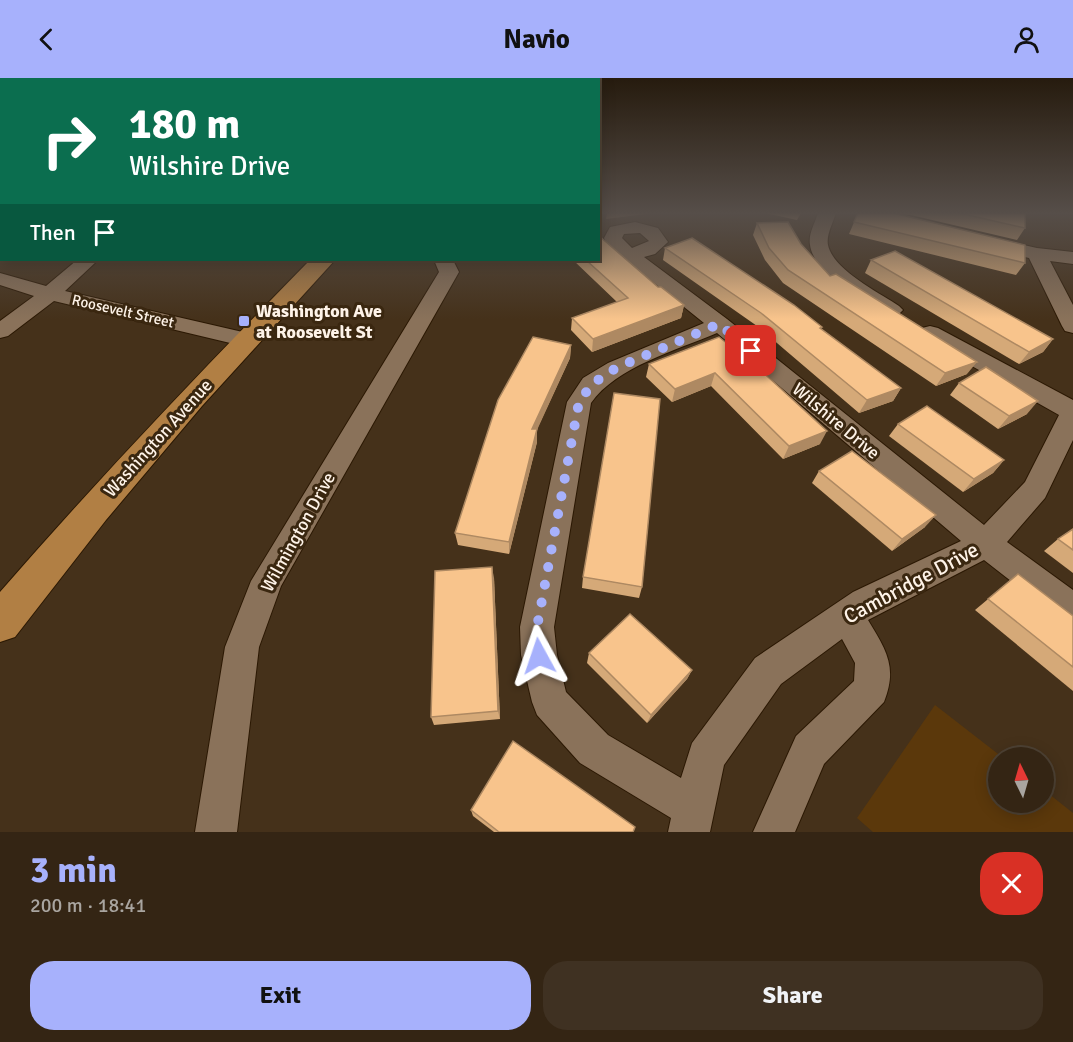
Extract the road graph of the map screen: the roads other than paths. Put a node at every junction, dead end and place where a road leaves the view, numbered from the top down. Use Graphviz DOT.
graph roads {
  1 [pos="820,248"];
  2 [pos="1013,248"];
  3 [pos="1037,254"];
  4 [pos="629,255"];
  5 [pos="1073,258"];
  6 [pos="87,261"];
  7 [pos="322,261"];
  8 [pos="444,261"];
  9 [pos="0,279"];
  10 [pos="50,294"];
  11 [pos="719,324"];
  12 [pos="1073,326"];
  13 [pos="0,331"];
  14 [pos="246,340"];
  15 [pos="1073,412"];
  16 [pos="986,544"];
  17 [pos="1073,609"];
  18 [pos="847,616"];
  19 [pos="0,623"];
  20 [pos="692,821"];
  21 [pos="216,832"];
  22 [pos="774,832"];
  1 -- 15 [label="street"];
  2 -- 3 [label="street"];
  3 -- 5 [label="street"];
  3 -- 12 [label="street"];
  4 -- 11 [label="street, Wilshire Drive"];
  6 -- 10 [label="street"];
  7 -- 14 [label="main road, Washington Avenue"];
  8 -- 21 [label="street, Wilmington Drive"];
  9 -- 10 [label="street, Roosevelt Street"];
  10 -- 13 [label="street"];
  10 -- 14 [label="street, Roosevelt Street"];
  11 -- 16 [label="street, Wilshire Drive"];
  11 -- 20 [label="street"];
  14 -- 19 [label="main road, Washington Avenue"];
  15 -- 16 [label="street, Cambridge Drive"];
  16 -- 17 [label="street, Wilshire Drive"];
  16 -- 18 [label="street, Cambridge Drive"];
  18 -- 20 [label="street, Cambridge Drive"];
  18 -- 22 [label="street"];
}
